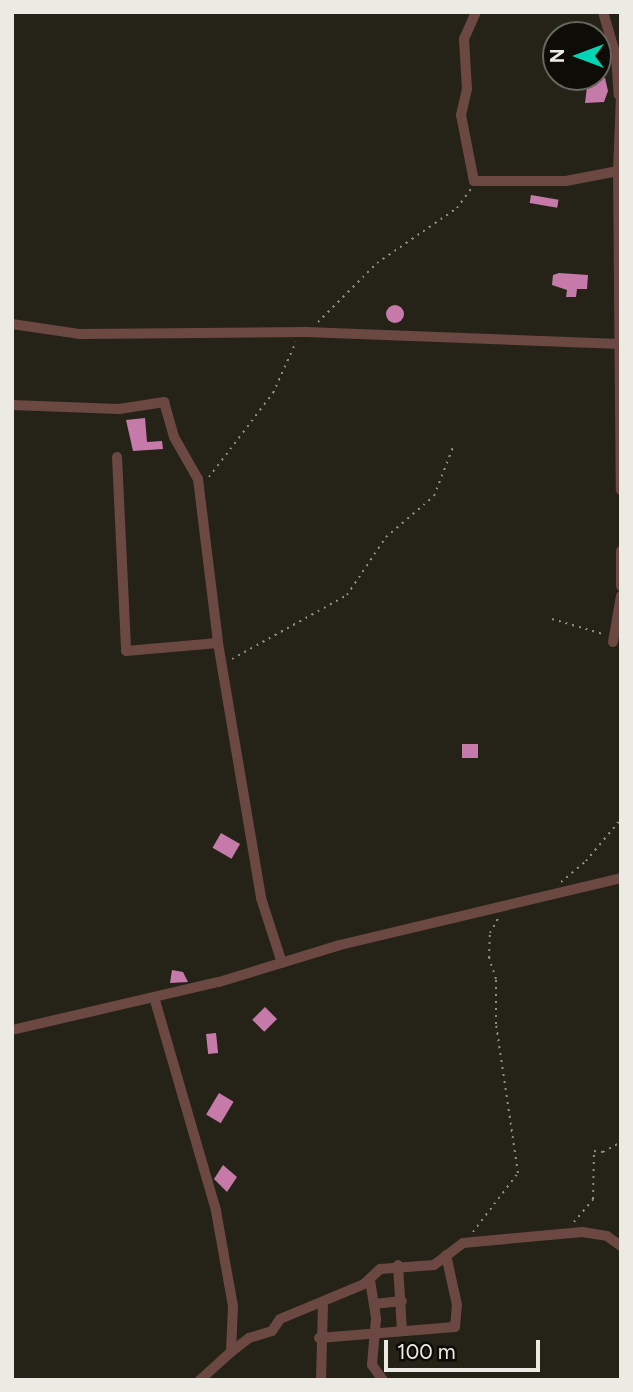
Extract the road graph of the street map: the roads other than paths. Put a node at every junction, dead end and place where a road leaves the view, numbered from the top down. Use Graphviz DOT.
graph roads {
  1 [pos="476,12"];
  2 [pos="603,12"];
  3 [pos="620,95"];
  4 [pos="618,171"];
  5 [pos="12,324"];
  6 [pos="619,344"];
  7 [pos="12,405"];
  8 [pos="117,457"];
  9 [pos="621,490"];
  10 [pos="621,551"];
  11 [pos="621,586"];
  12 [pos="621,596"];
  13 [pos="613,642"];
  14 [pos="218,643"];
  15 [pos="621,878"];
  16 [pos="282,963"];
  17 [pos="154,997"];
  18 [pos="12,1030"];
  19 [pos="621,1246"];
  20 [pos="446,1255"];
  21 [pos="398,1265"];
  22 [pos="370,1280"];
  23 [pos="402,1301"];
  24 [pos="323,1302"];
  25 [pos="374,1304"];
  26 [pos="402,1331"];
  27 [pos="376,1332"];
  28 [pos="320,1338"];
  29 [pos="231,1352"];
  30 [pos="200,1380"];
  31 [pos="321,1380"];
  32 [pos="383,1380"];
  1 -- 4 [label="street"];
  2 -- 3 [label="street"];
  3 -- 4 [label="street"];
  4 -- 6 [label="street"];
  5 -- 6 [label="street"];
  6 -- 9 [label="street"];
  7 -- 14 [label="street"];
  8 -- 14 [label="street"];
  10 -- 11 [label="street"];
  12 -- 13 [label="street"];
  14 -- 16 [label="street"];
  15 -- 16 [label="street"];
  16 -- 17 [label="street"];
  17 -- 18 [label="street"];
  17 -- 29 [label="street"];
  19 -- 20 [label="street"];
  20 -- 21 [label="street"];
  20 -- 26 [label="street"];
  21 -- 22 [label="street"];
  21 -- 23 [label="street"];
  22 -- 24 [label="street"];
  22 -- 25 [label="street"];
  23 -- 25 [label="street"];
  23 -- 26 [label="street"];
  24 -- 28 [label="street"];
  24 -- 29 [label="street"];
  25 -- 27 [label="street"];
  26 -- 27 [label="street"];
  27 -- 28 [label="street"];
  27 -- 32 [label="street"];
  28 -- 31 [label="street"];
  29 -- 30 [label="street"];
}
